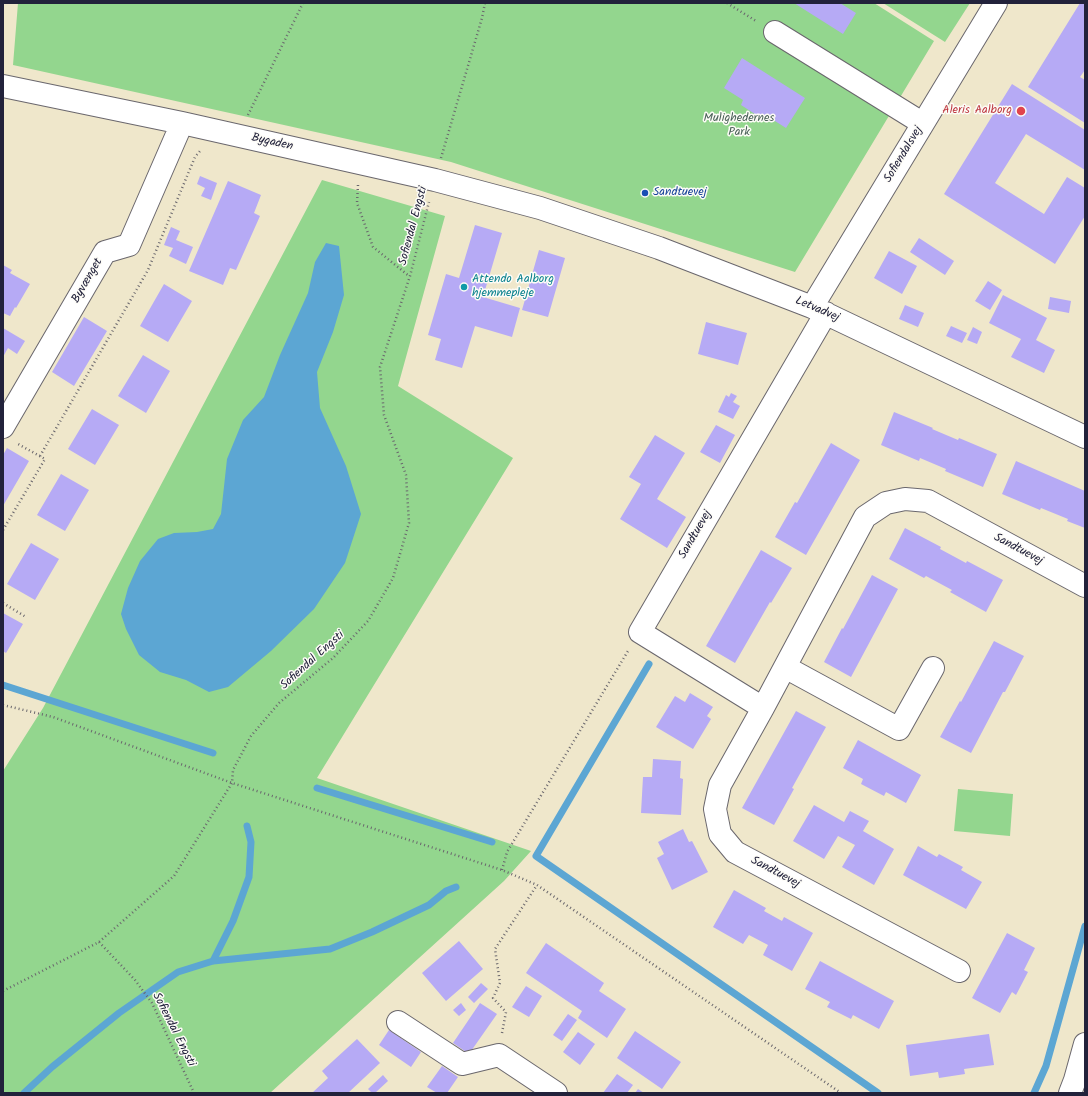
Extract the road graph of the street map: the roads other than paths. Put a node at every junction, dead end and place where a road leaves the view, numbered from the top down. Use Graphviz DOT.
graph roads {
  1 [pos="996,3"];
  2 [pos="775,32"];
  3 [pos="3,86"];
  4 [pos="182,123"];
  5 [pos="922,123"];
  6 [pos="540,208"];
  7 [pos="819,310"];
  8 [pos="9,434"];
  9 [pos="1085,437"];
  10 [pos="1085,586"];
  11 [pos="785,667"];
  12 [pos="933,668"];
  13 [pos="764,708"];
  14 [pos="959,971"];
  15 [pos="398,1022"];
  16 [pos="1085,1044"];
  17 [pos="556,1093"];
  18 [pos="1070,1093"];
  1 -- 5 [label="street, Sofiendalsvej"];
  2 -- 5 [label="street"];
  3 -- 4 [label="street, Bygaden"];
  4 -- 6 [label="street, Bygaden"];
  4 -- 8 [label="street, Byvænget"];
  5 -- 7 [label="street, Sofiendalsvej"];
  6 -- 7 [label="street, Letvadvej"];
  7 -- 9 [label="street, Letvadvej"];
  7 -- 13 [label="street, Sandtuevej"];
  10 -- 11 [label="street, Sandtuevej"];
  11 -- 12 [label="street"];
  11 -- 13 [label="street, Sandtuevej"];
  13 -- 14 [label="street, Sandtuevej"];
  15 -- 17 [label="street"];
  16 -- 18 [label="street"];
}
